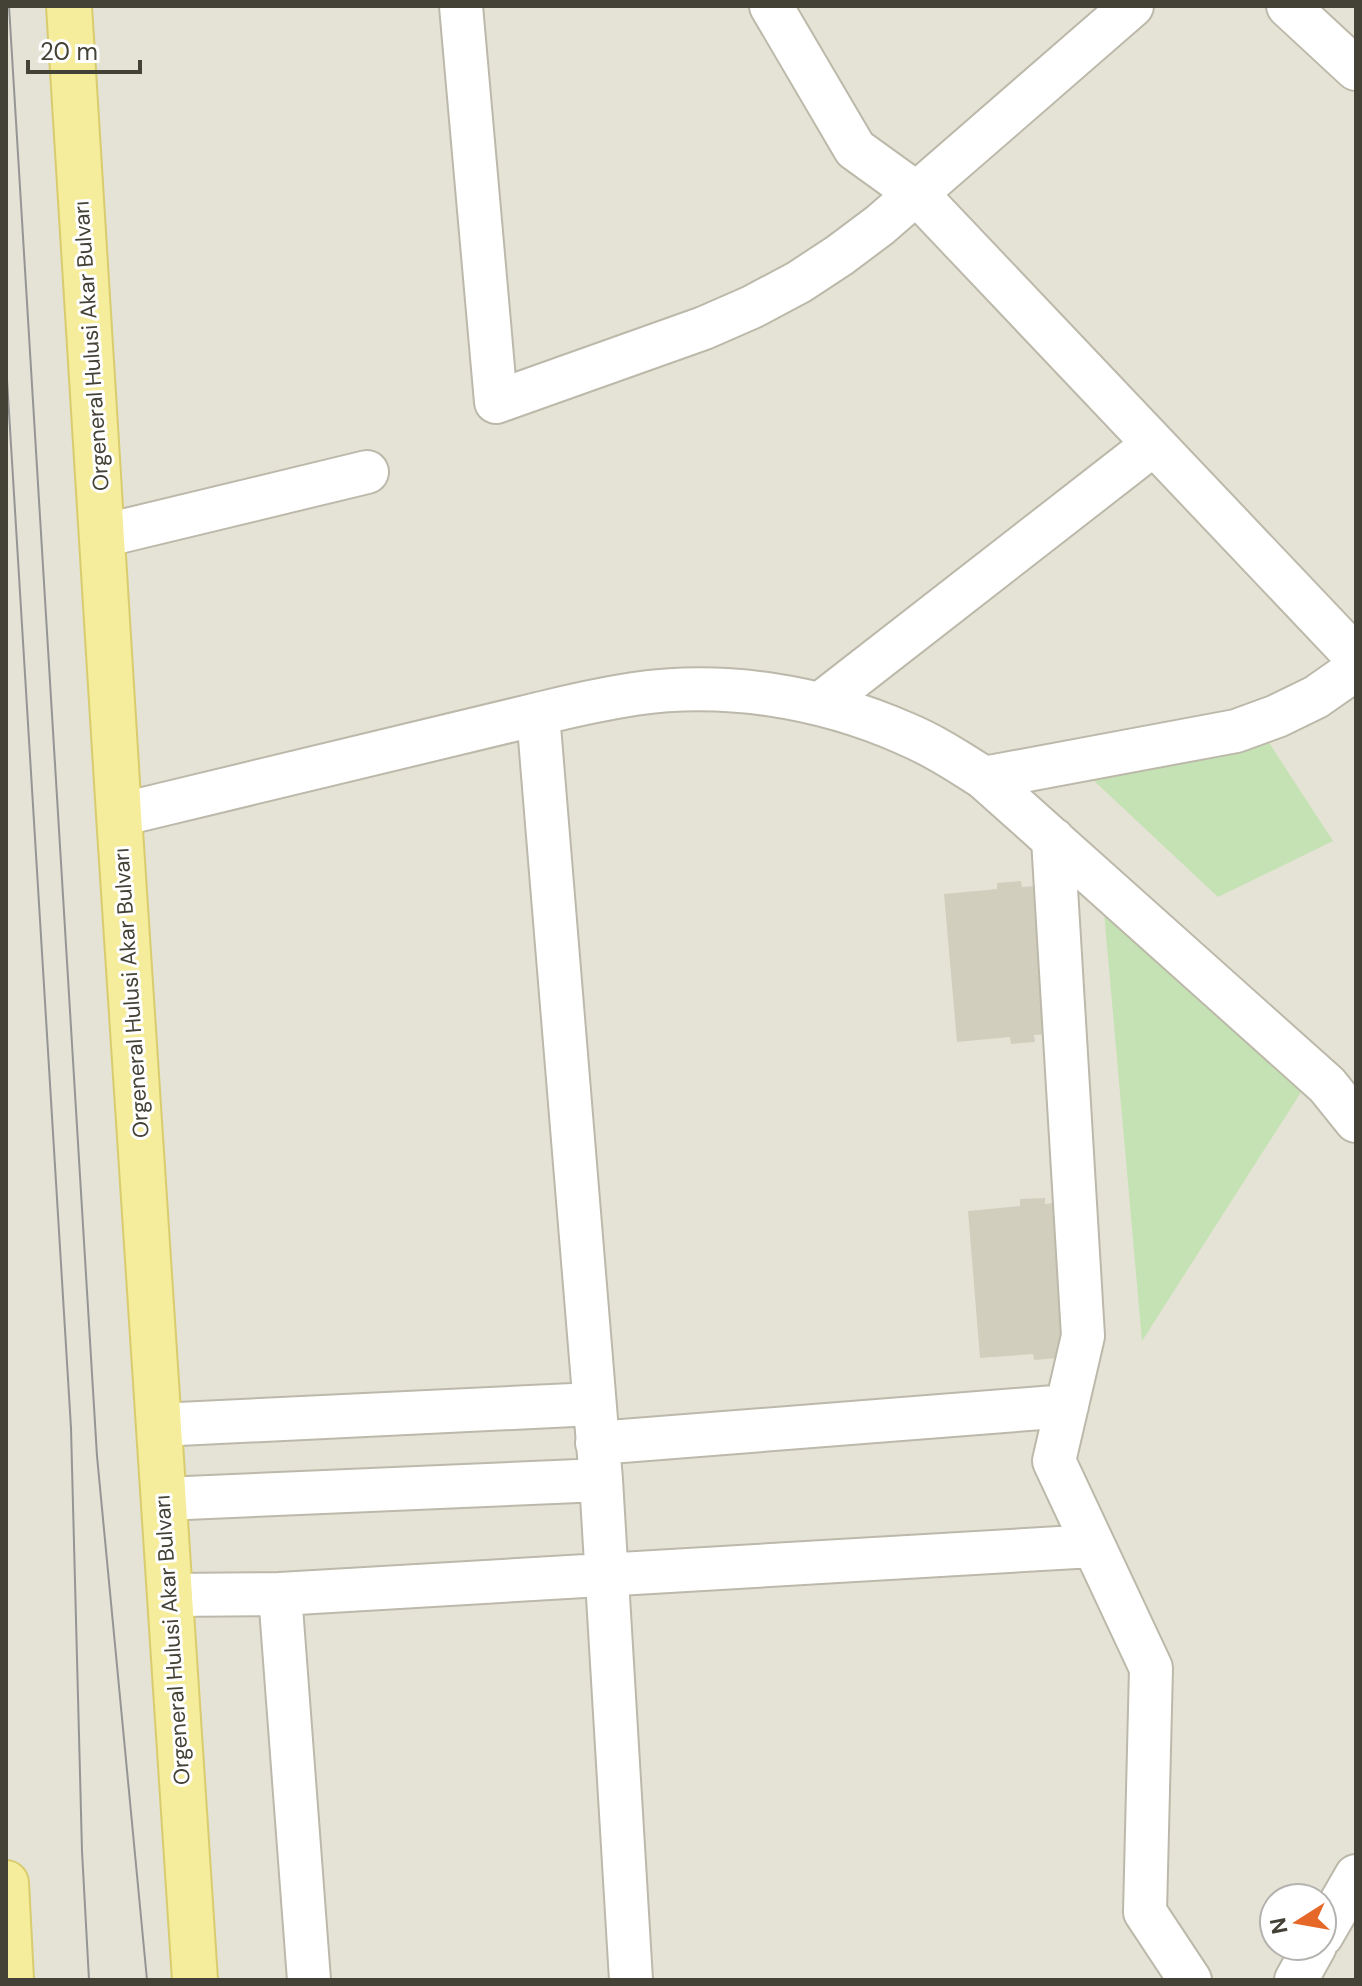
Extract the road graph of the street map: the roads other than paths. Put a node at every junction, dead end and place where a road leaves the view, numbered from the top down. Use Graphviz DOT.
graph roads {
  1 [pos="69,6"];
  2 [pos="461,6"];
  3 [pos="771,6"];
  4 [pos="1132,6"];
  5 [pos="1288,6"];
  6 [pos="1356,69"];
  7 [pos="916,193"];
  8 [pos="1154,444"];
  9 [pos="367,472"];
  10 [pos="102,536"];
  11 [pos="1356,657"];
  12 [pos="1356,669"];
  13 [pos="820,704"];
  14 [pos="538,714"];
  15 [pos="984,778"];
  16 [pos="119,815"];
  17 [pos="1053,839"];
  18 [pos="1356,1121"];
  19 [pos="1067,1406"];
  20 [pos="158,1425"];
  21 [pos="597,1442"];
  22 [pos="163,1499"];
  23 [pos="1093,1546"];
  24 [pos="606,1574"];
  25 [pos="280,1594"];
  26 [pos="169,1595"];
  27 [pos="1356,1876"];
  28 [pos="6,1883"];
  29 [pos="1338,1907"];
  30 [pos="1306,1962"];
  31 [pos="11,1980"];
  32 [pos="195,1980"];
  33 [pos="309,1980"];
  34 [pos="631,1980"];
  35 [pos="1190,1980"];
  36 [pos="1296,1980"];
  1 -- 10 [label="main road, Orgeneral Hulusi Akar Bulvarı"];
  2 -- 7 [label="street"];
  3 -- 7 [label="street"];
  4 -- 7 [label="street"];
  5 -- 6 [label="street"];
  7 -- 8 [label="street"];
  8 -- 11 [label="street"];
  8 -- 13 [label="street"];
  9 -- 10 [label="street"];
  10 -- 16 [label="main road, Orgeneral Hulusi Akar Bulvarı"];
  12 -- 15 [label="street"];
  13 -- 14 [label="street"];
  13 -- 15 [label="street"];
  14 -- 16 [label="street"];
  14 -- 21 [label="street"];
  15 -- 17 [label="street"];
  16 -- 20 [label="main road, Orgeneral Hulusi Akar Bulvarı"];
  17 -- 18 [label="street"];
  17 -- 19 [label="street"];
  19 -- 21 [label="street"];
  19 -- 23 [label="street"];
  20 -- 21 [label="street"];
  20 -- 22 [label="main road, Orgeneral Hulusi Akar Bulvarı"];
  21 -- 22 [label="street"];
  21 -- 24 [label="street"];
  22 -- 26 [label="main road, Orgeneral Hulusi Akar Bulvarı"];
  23 -- 24 [label="street"];
  23 -- 35 [label="street"];
  24 -- 25 [label="street"];
  24 -- 34 [label="street"];
  25 -- 26 [label="street"];
  25 -- 33 [label="street"];
  26 -- 32 [label="main road, Orgeneral Hulusi Akar Bulvarı"];
  27 -- 29 [label="street"];
  28 -- 31 [label="main road"];
  30 -- 36 [label="street"];
}
